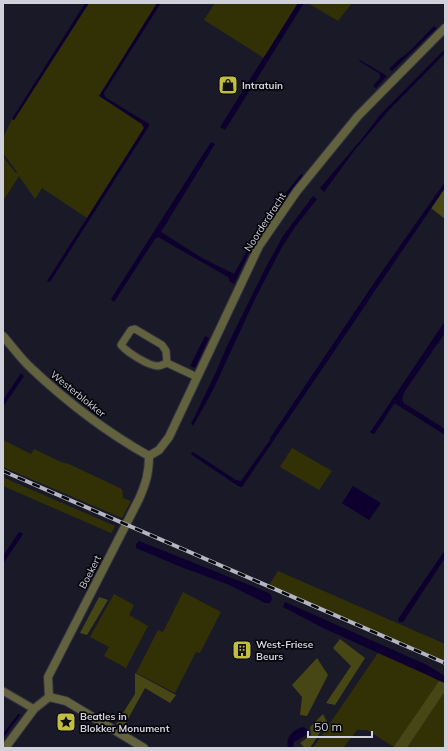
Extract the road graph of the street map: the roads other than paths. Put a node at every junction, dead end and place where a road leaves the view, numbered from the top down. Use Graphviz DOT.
graph roads {
  1 [pos="445,28"];
  2 [pos="3,336"];
  3 [pos="167,363"];
  4 [pos="197,377"];
  5 [pos="149,456"];
  6 [pos="3,691"];
  7 [pos="49,697"];
  8 [pos="34,709"];
  9 [pos="5,748"];
  10 [pos="144,748"];
  1 -- 4 [label="street, Noorderdracht"];
  2 -- 5 [label="street, Westerblokker"];
  3 -- 3 [label="street"];
  3 -- 4 [label="street"];
  4 -- 5 [label="street, Noorderdracht"];
  5 -- 7 [label="street, Boekert"];
  6 -- 8 [label="street"];
  7 -- 8 [label="street"];
  7 -- 10 [label="street"];
  8 -- 9 [label="street"];
}
